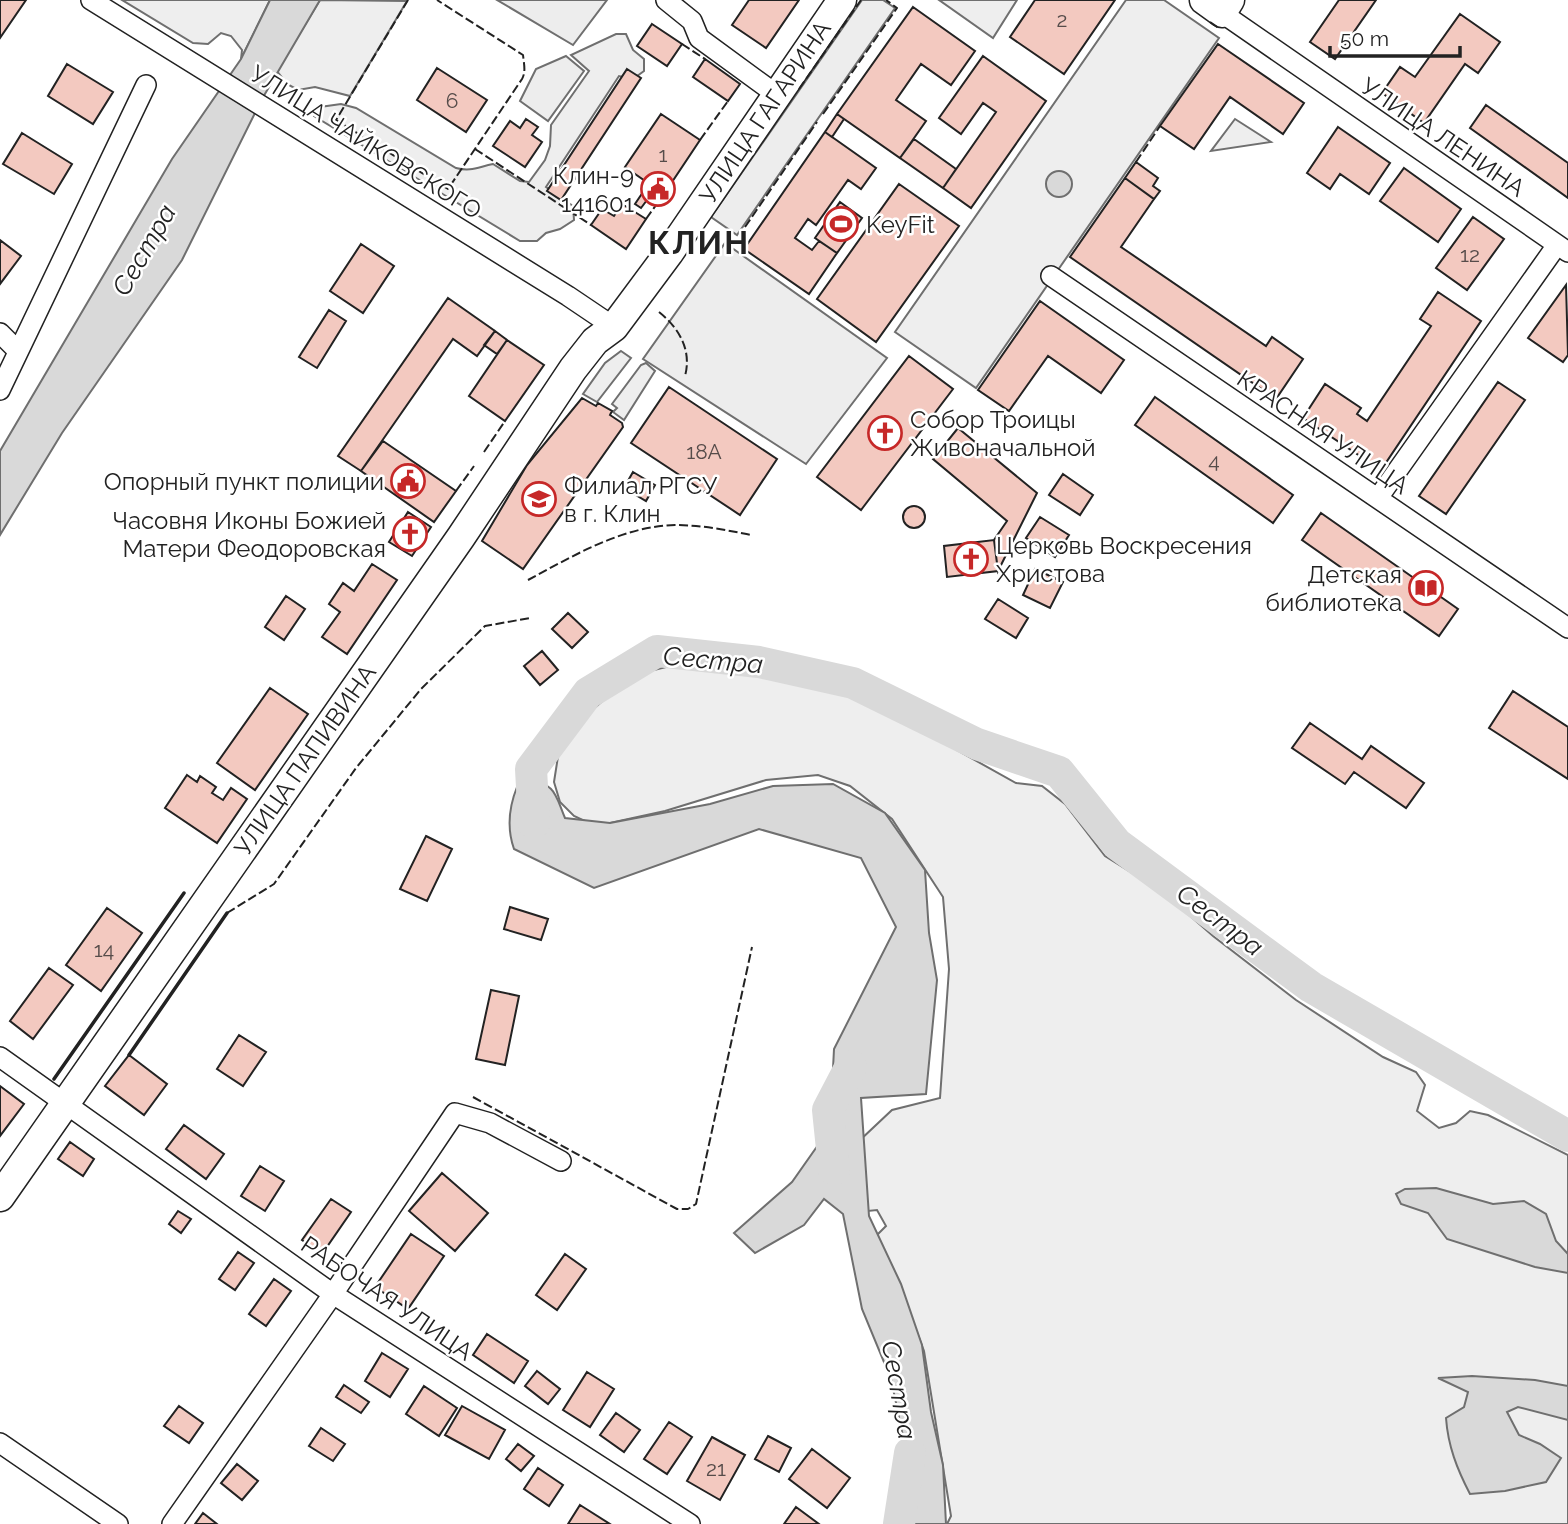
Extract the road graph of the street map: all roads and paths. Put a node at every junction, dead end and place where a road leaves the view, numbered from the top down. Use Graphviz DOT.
graph roads {
  1 [pos="91,0"];
  2 [pos="666,0"];
  3 [pos="842,0"];
  4 [pos="1219,4"];
  5 [pos="146,86"];
  6 [pos="777,94"];
  7 [pos="1563,249"];
  8 [pos="1051,276"];
  9 [pos="614,327"];
  10 [pos="0,333"];
  11 [pos="17,351"];
  12 [pos="0,390"];
  13 [pos="1378,498"];
  14 [pos="1568,628"];
  15 [pos="0,1057"];
  16 [pos="65,1102"];
  17 [pos="561,1161"];
  18 [pos="0,1197"];
  19 [pos="333,1294"];
  20 [pos="0,1443"];
  21 [pos="118,1524"];
  22 [pos="172,1524"];
  23 [pos="690,1524"];
  1 -- 9 [label="street, УЛИЦА ЧАЙКОВСКОГО"];
  2 -- 6 [label="street"];
  3 -- 6 [label="highway, УЛИЦА ГАГАРИНА"];
  4 -- 7 [label="street, УЛИЦА ЛЕНИНА"];
  5 -- 11 [label="street"];
  6 -- 9 [label="highway, УЛИЦА ГАГАРИНА"];
  7 -- 13 [label="street"];
  8 -- 13 [label="street, КРАСНАЯ УЛИЦА"];
  9 -- 16 [label="highway, УЛИЦА ПАПИВИНА"];
  10 -- 11 [label="street"];
  11 -- 12 [label="street"];
  13 -- 14 [label="street, КРАСНАЯ УЛИЦА"];
  15 -- 16 [label="street, РАБОЧАЯ УЛИЦА"];
  16 -- 18 [label="highway, УЛИЦА ПАПИВИНА"];
  16 -- 19 [label="street, РАБОЧАЯ УЛИЦА"];
  17 -- 19 [label="street"];
  19 -- 22 [label="street"];
  19 -- 23 [label="street, РАБОЧАЯ УЛИЦА"];
  20 -- 21 [label="street"];
}
